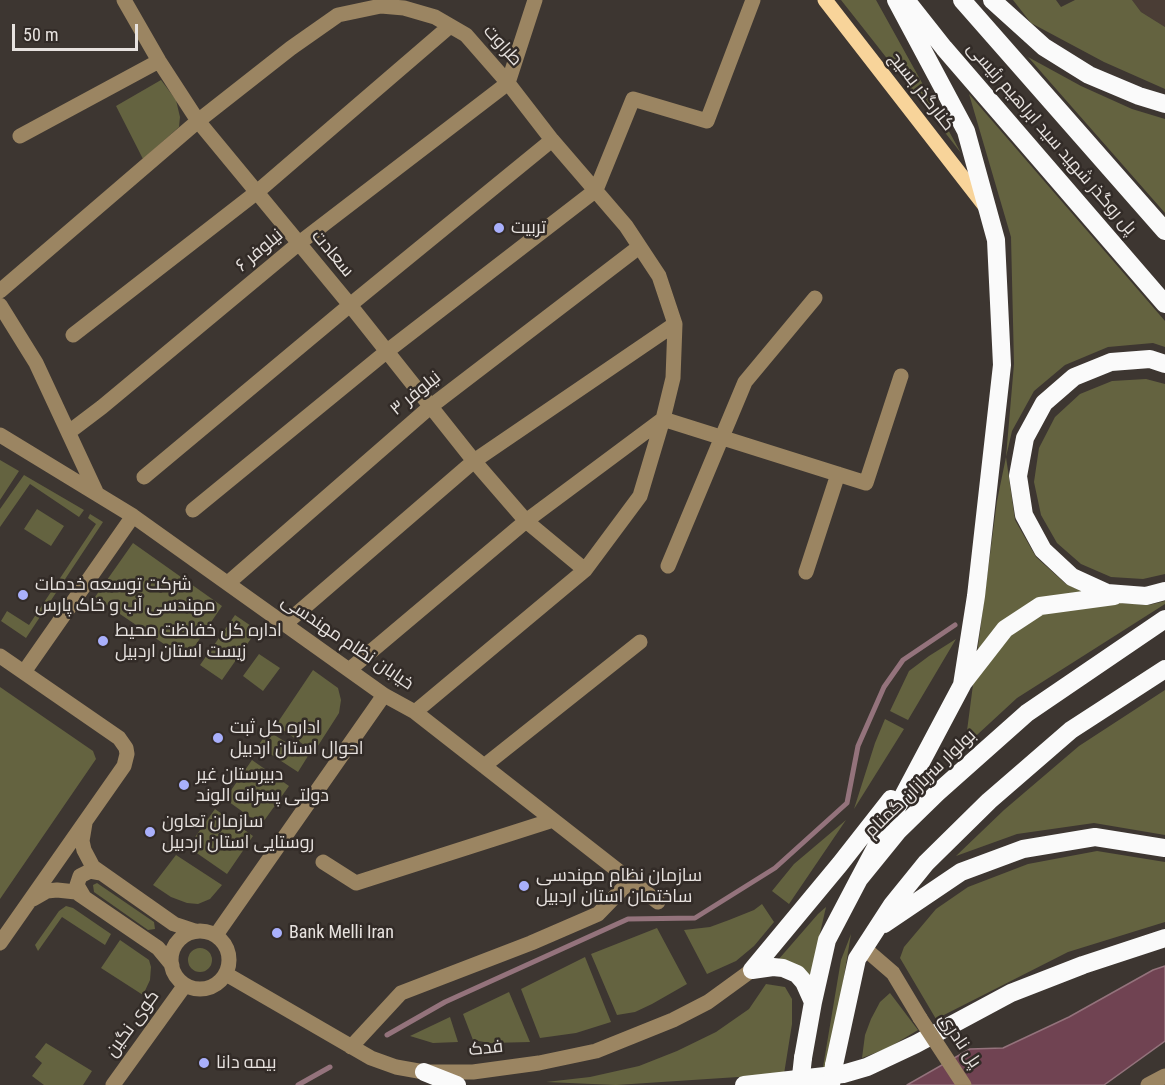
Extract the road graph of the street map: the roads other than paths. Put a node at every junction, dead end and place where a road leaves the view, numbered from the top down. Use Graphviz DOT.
graph roads {
  1 [pos="124,0"];
  2 [pos="535,0"];
  3 [pos="753,0"];
  4 [pos="825,0"];
  5 [pos="896,0"];
  6 [pos="906,0"];
  7 [pos="962,0"];
  8 [pos="992,0"];
  9 [pos="405,4"];
  10 [pos="450,26"];
  11 [pos="159,61"];
  12 [pos="508,83"];
  13 [pos="1165,104"];
  14 [pos="198,121"];
  15 [pos="20,136"];
  16 [pos="552,140"];
  17 [pos="596,190"];
  18 [pos="257,192"];
  19 [pos="987,208"];
  20 [pos="1165,231"];
  21 [pos="298,244"];
  22 [pos="639,247"];
  23 [pos="0,291"];
  24 [pos="815,298"];
  25 [pos="1165,304"];
  26 [pos="0,305"];
  27 [pos="350,305"];
  28 [pos="675,324"];
  29 [pos="74,335"];
  30 [pos="386,352"];
  31 [pos="1165,364"];
  32 [pos="901,376"];
  33 [pos="430,407"];
  34 [pos="663,419"];
  35 [pos="69,432"];
  36 [pos="0,435"];
  37 [pos="722,438"];
  38 [pos="474,461"];
  39 [pos="838,474"];
  40 [pos="144,477"];
  41 [pos="97,494"];
  42 [pos="193,510"];
  43 [pos="133,516"];
  44 [pos="526,521"];
  45 [pos="668,566"];
  46 [pos="585,570"];
  47 [pos="806,573"];
  48 [pos="228,583"];
  49 [pos="1165,591"];
  50 [pos="1125,594"];
  51 [pos="1165,619"];
  52 [pos="285,624"];
  53 [pos="640,642"];
  54 [pos="0,656"];
  55 [pos="1165,669"];
  56 [pos="350,670"];
  57 [pos="24,672"];
  58 [pos="962,685"];
  59 [pos="384,695"];
  60 [pos="415,712"];
  61 [pos="919,763"];
  62 [pos="484,766"];
  63 [pos="90,814"];
  64 [pos="553,820"];
  65 [pos="1165,848"];
  66 [pos="323,862"];
  67 [pos="101,873"];
  68 [pos="859,879"];
  69 [pos="631,880"];
  70 [pos="84,897"];
  71 [pos="658,902"];
  72 [pos="24,908"];
  73 [pos="877,928"];
  74 [pos="195,931"];
  75 [pos="216,935"];
  76 [pos="1165,938"];
  77 [pos="0,943"];
  78 [pos="864,948"];
  79 [pos="172,966"];
  80 [pos="752,970"];
  81 [pos="226,974"];
  82 [pos="184,985"];
  83 [pos="813,1002"];
  84 [pos="351,1047"];
  85 [pos="424,1072"];
  86 [pos="1165,1076"];
  87 [pos="113,1085"];
  88 [pos="457,1085"];
  89 [pos="744,1085"];
  90 [pos="800,1085"];
  91 [pos="831,1085"];
  92 [pos="964,1085"];
  93 [pos="1148,1085"];
  1 -- 11 [label="street, سعادت"];
  2 -- 12 [label="street"];
  3 -- 17 [label="street"];
  4 -- 19 [label="main road, کنارگذر بسیج"];
  5 -- 19 [label="highway"];
  6 -- 25 [label="highway, پل روگذر شهید سید ابراهیم رئیسی"];
  7 -- 20 [label="highway, پل روگذر شهید سید ابراهیم رئیسی"];
  8 -- 13 [label="highway"];
  9 -- 10 [label="street, طراوت"];
  9 -- 14 [label="street, طراوت"];
  10 -- 12 [label="street, طراوت"];
  10 -- 18 [label="street"];
  11 -- 14 [label="street, سعادت"];
  11 -- 15 [label="street"];
  12 -- 16 [label="street, طراوت"];
  12 -- 21 [label="street, نیلوفر ۶"];
  14 -- 18 [label="street, سعادت"];
  14 -- 23 [label="street, طراوت"];
  16 -- 17 [label="street, طراوت"];
  16 -- 27 [label="street"];
  17 -- 22 [label="street, طراوت"];
  17 -- 30 [label="street"];
  18 -- 21 [label="street, سعادت"];
  18 -- 29 [label="street"];
  19 -- 58 [label="highway"];
  21 -- 27 [label="street, سعادت"];
  21 -- 35 [label="street, نیلوفر ۶"];
  22 -- 28 [label="street, طراوت"];
  22 -- 33 [label="street, نیلوفر ۳"];
  24 -- 37 [label="street"];
  26 -- 35 [label="street"];
  27 -- 30 [label="street, سعادت"];
  27 -- 40 [label="street"];
  28 -- 34 [label="street, طراوت"];
  28 -- 38 [label="street"];
  30 -- 33 [label="street, سعادت"];
  30 -- 42 [label="street"];
  31 -- 50 [label="highway"];
  32 -- 39 [label="street"];
  33 -- 38 [label="street, سعادت"];
  33 -- 48 [label="street, نیلوفر ۳"];
  34 -- 37 [label="street"];
  34 -- 44 [label="street"];
  34 -- 46 [label="street, طراوت"];
  35 -- 41 [label="street"];
  36 -- 41 [label="street, خیابان نظام مهندسی"];
  37 -- 39 [label="street"];
  37 -- 45 [label="street"];
  38 -- 44 [label="street, سعادت"];
  38 -- 52 [label="street"];
  39 -- 47 [label="street"];
  41 -- 43 [label="street, خیابان نظام مهندسی"];
  43 -- 48 [label="street, خیابان نظام مهندسی"];
  43 -- 57 [label="street"];
  44 -- 46 [label="street, سعادت"];
  44 -- 56 [label="street"];
  46 -- 60 [label="street, طراوت"];
  48 -- 52 [label="street, خیابان نظام مهندسی"];
  49 -- 50 [label="highway"];
  50 -- 58 [label="highway"];
  51 -- 68 [label="highway, بولوار سربازان گمنام"];
  52 -- 56 [label="street, خیابان نظام مهندسی"];
  53 -- 62 [label="street"];
  54 -- 57 [label="street"];
  55 -- 73 [label="highway"];
  56 -- 59 [label="street, خیابان نظام مهندسی"];
  57 -- 63 [label="street"];
  58 -- 61 [label="highway"];
  59 -- 60 [label="street, خیابان نظام مهندسی"];
  59 -- 75 [label="street"];
  60 -- 62 [label="street, خیابان نظام مهندسی"];
  61 -- 68 [label="highway"];
  61 -- 80 [label="highway"];
  62 -- 64 [label="street, خیابان نظام مهندسی"];
  63 -- 67 [label="street"];
  63 -- 72 [label="street"];
  64 -- 66 [label="street"];
  64 -- 69 [label="street, خیابان نظام مهندسی"];
  65 -- 73 [label="highway"];
  67 -- 70 [label="street"];
  67 -- 74 [label="street"];
  68 -- 83 [label="highway, بولوار سربازان گمنام"];
  69 -- 71 [label="street, خیابان نظام مهندسی"];
  69 -- 84 [label="street"];
  70 -- 72 [label="street"];
  70 -- 79 [label="street"];
  72 -- 77 [label="street"];
  73 -- 78 [label="highway"];
  74 -- 75 [label="street"];
  74 -- 79 [label="street"];
  75 -- 81 [label="street"];
  76 -- 89 [label="highway"];
  78 -- 91 [label="highway, bridge"];
  78 -- 92 [label="street, پل نادری, bridge"];
  79 -- 82 [label="street"];
  80 -- 83 [label="highway"];
  80 -- 85 [label="street, فدک"];
  81 -- 82 [label="street"];
  81 -- 84 [label="street, فدک"];
  82 -- 87 [label="street, کوی نگین"];
  83 -- 90 [label="highway, بولوار سربازان گمنام, bridge"];
  84 -- 85 [label="street, فدک"];
  85 -- 88 [label="highway"];
  86 -- 93 [label="street"];
}
